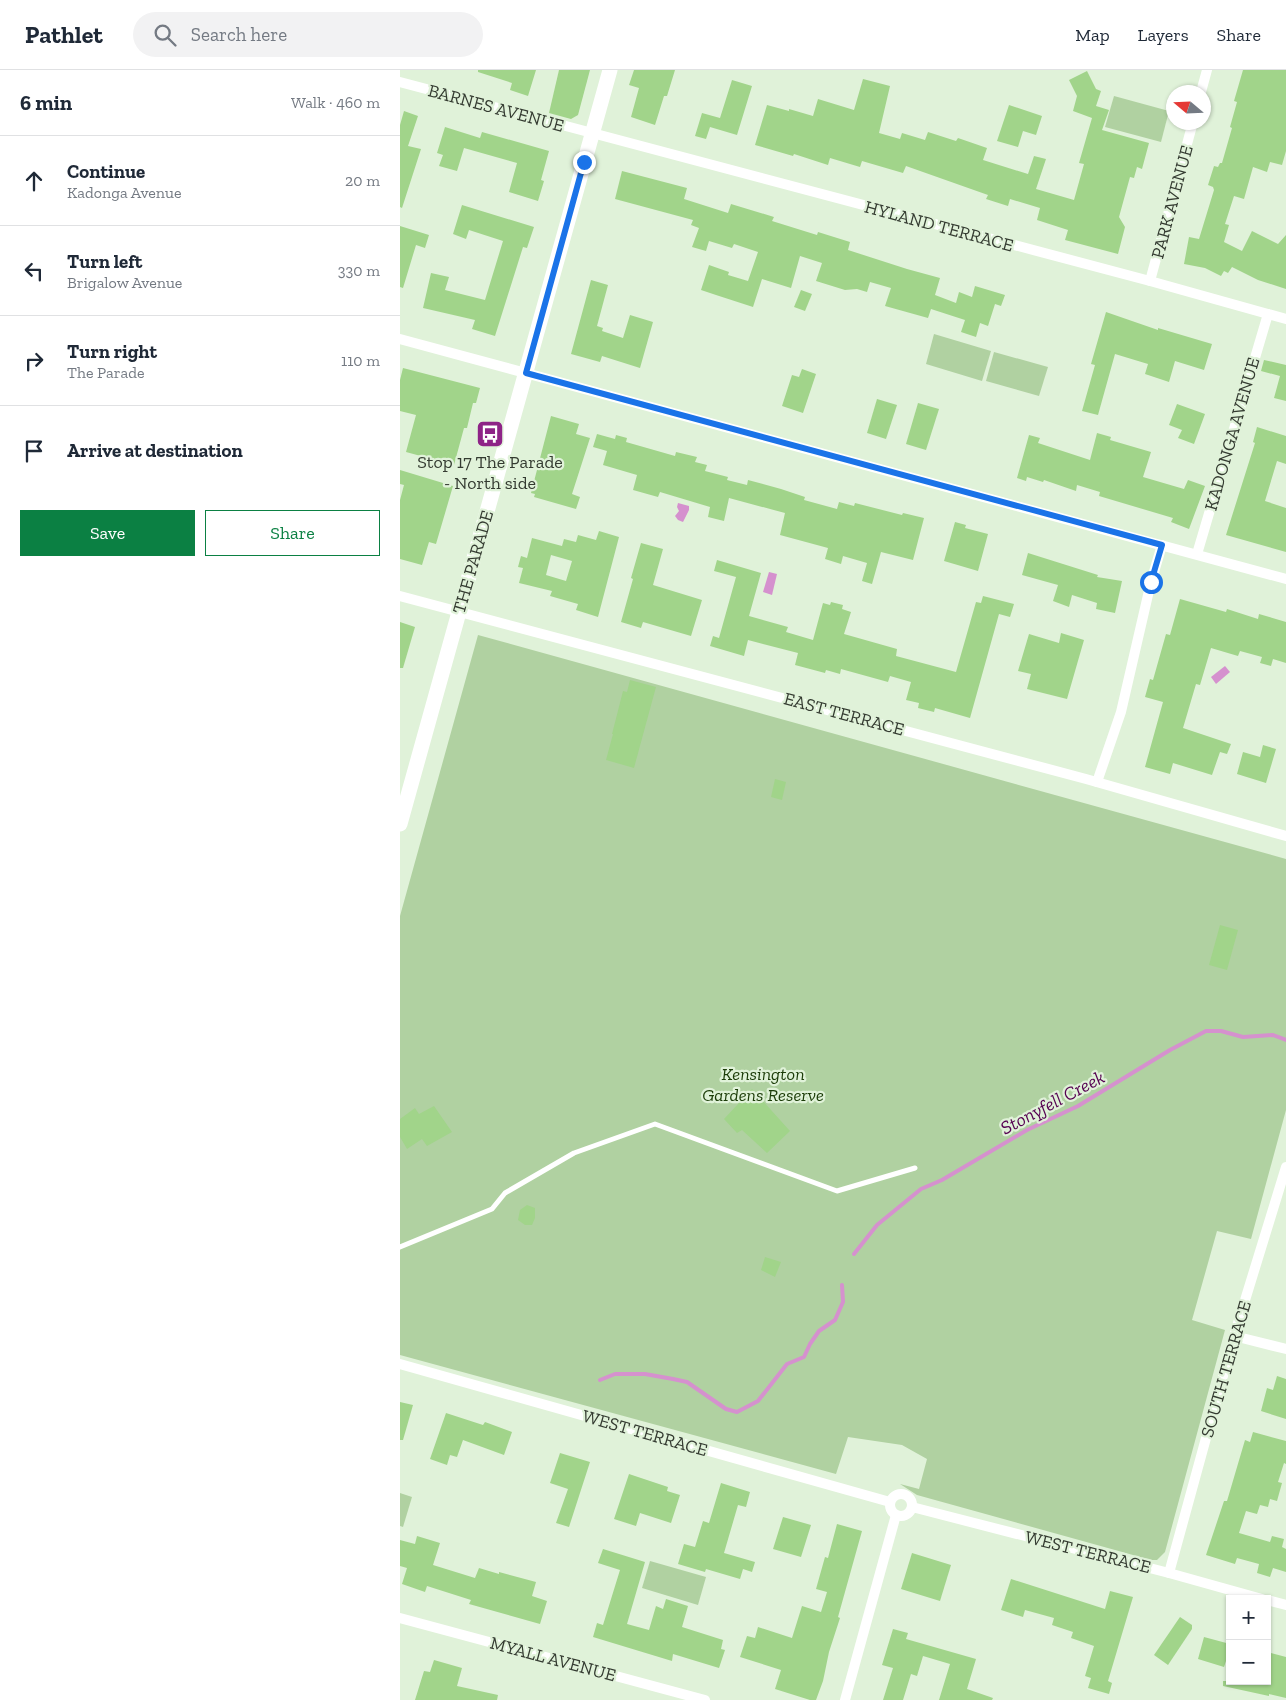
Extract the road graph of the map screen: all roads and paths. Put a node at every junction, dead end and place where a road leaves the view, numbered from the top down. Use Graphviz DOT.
graph roads {
  1 [pos="610,70"];
  2 [pos="1207,70"];
  3 [pos="400,82"];
  4 [pos="1203,85"];
  5 [pos="1191,130"];
  6 [pos="592,134"];
  7 [pos="1150,282"];
  8 [pos="1268,314"];
  9 [pos="1286,319"];
  10 [pos="400,339"];
  11 [pos="526,373"];
  12 [pos="1162,545"];
  13 [pos="1197,554"];
  14 [pos="1286,579"];
  15 [pos="400,596"];
  16 [pos="459,612"];
  17 [pos="1097,782"];
  18 [pos="400,824"];
  19 [pos="1286,836"];
  20 [pos="1286,1167"];
  21 [pos="915,1168"];
  22 [pos="400,1247"];
  23 [pos="1234,1336"];
  24 [pos="1286,1349"];
  25 [pos="400,1364"];
  26 [pos="890,1502"];
  27 [pos="912,1507"];
  28 [pos="896,1515"];
  29 [pos="1170,1573"];
  30 [pos="1248,1595"];
  31 [pos="1271,1601"];
  32 [pos="1286,1605"];
  33 [pos="400,1618"];
  34 [pos="706,1700"];
  35 [pos="845,1700"];
  1 -- 6 [label="main road, THE PARADE"];
  2 -- 4 [label="street"];
  3 -- 6 [label="street, BARNES AVENUE"];
  5 -- 7 [label="street, PARK AVENUE"];
  6 -- 7 [label="street, HYLAND TERRACE"];
  6 -- 11 [label="main road, THE PARADE"];
  7 -- 8 [label="street, HYLAND TERRACE"];
  8 -- 9 [label="street, HYLAND TERRACE"];
  8 -- 13 [label="street, KADONGA AVENUE"];
  10 -- 11 [label="street"];
  11 -- 12 [label="street"];
  11 -- 16 [label="main road, THE PARADE"];
  12 -- 13 [label="street"];
  12 -- 17 [label="street"];
  13 -- 14 [label="street"];
  15 -- 16 [label="street, EAST TERRACE"];
  16 -- 17 [label="street, EAST TERRACE"];
  16 -- 18 [label="main road, THE PARADE"];
  17 -- 19 [label="street, EAST TERRACE"];
  20 -- 23 [label="street, SOUTH TERRACE"];
  21 -- 22 [label="lane"];
  23 -- 24 [label="street"];
  23 -- 29 [label="street, SOUTH TERRACE"];
  25 -- 26 [label="street, WEST TERRACE"];
  26 -- 27 [label="street"];
  26 -- 28 [label="street"];
  27 -- 28 [label="street"];
  27 -- 29 [label="street, WEST TERRACE"];
  28 -- 35 [label="street"];
  29 -- 30 [label="street, WEST TERRACE"];
  31 -- 32 [label="street"];
  33 -- 34 [label="street, MYALL AVENUE"];
}
